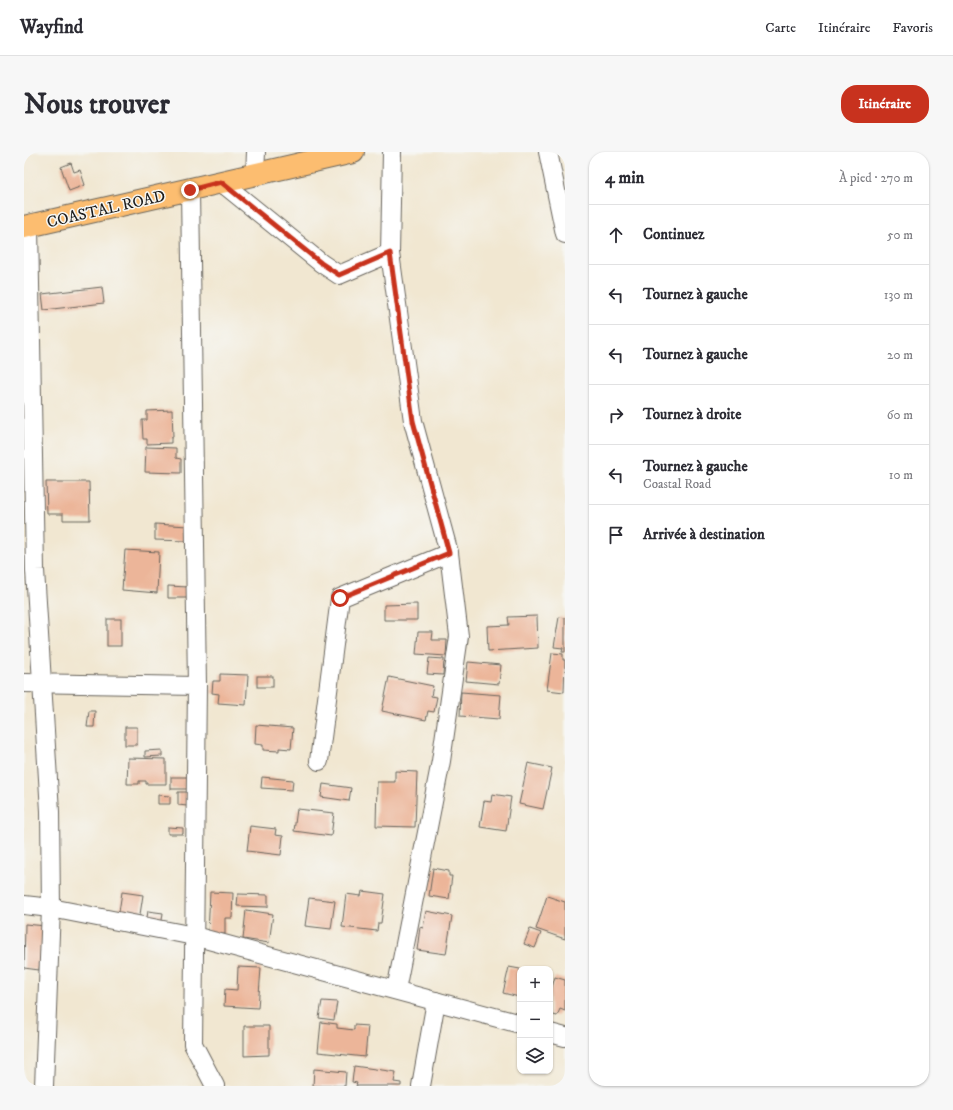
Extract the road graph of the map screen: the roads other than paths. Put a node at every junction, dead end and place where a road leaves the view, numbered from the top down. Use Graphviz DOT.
graph roads {
  1 [pos="256,152"];
  2 [pos="352,152"];
  3 [pos="392,152"];
  4 [pos="548,152"];
  5 [pos="255,174"];
  6 [pos="221,182"];
  7 [pos="190,190"];
  8 [pos="26,227"];
  9 [pos="565,234"];
  10 [pos="390,253"];
  11 [pos="449,553"];
  12 [pos="30,570"];
  13 [pos="24,683"];
  14 [pos="42,683"];
  15 [pos="198,686"];
  16 [pos="319,761"];
  17 [pos="24,906"];
  18 [pos="51,908"];
  19 [pos="194,936"];
  20 [pos="396,990"];
  21 [pos="436,1001"];
  22 [pos="517,1023"];
  23 [pos="553,1033"];
  24 [pos="565,1037"];
  25 [pos="44,1086"];
  26 [pos="215,1086"];
  27 [pos="421,1086"];
  1 -- 5 [label="street"];
  2 -- 5 [label="main road, COASTAL ROAD"];
  3 -- 10 [label="street"];
  4 -- 9 [label="street"];
  5 -- 6 [label="main road, COASTAL ROAD"];
  6 -- 7 [label="main road, COASTAL ROAD"];
  6 -- 10 [label="street"];
  7 -- 8 [label="main road, COASTAL ROAD"];
  7 -- 15 [label="street"];
  8 -- 12 [label="street"];
  10 -- 11 [label="street"];
  11 -- 16 [label="street"];
  11 -- 20 [label="street"];
  12 -- 14 [label="street"];
  13 -- 14 [label="street"];
  14 -- 15 [label="street"];
  14 -- 18 [label="street"];
  15 -- 19 [label="street"];
  17 -- 18 [label="street"];
  18 -- 19 [label="street"];
  18 -- 25 [label="street"];
  19 -- 20 [label="street"];
  19 -- 26 [label="street"];
  20 -- 21 [label="street"];
  21 -- 22 [label="street"];
  21 -- 27 [label="street"];
  23 -- 24 [label="street"];
}
